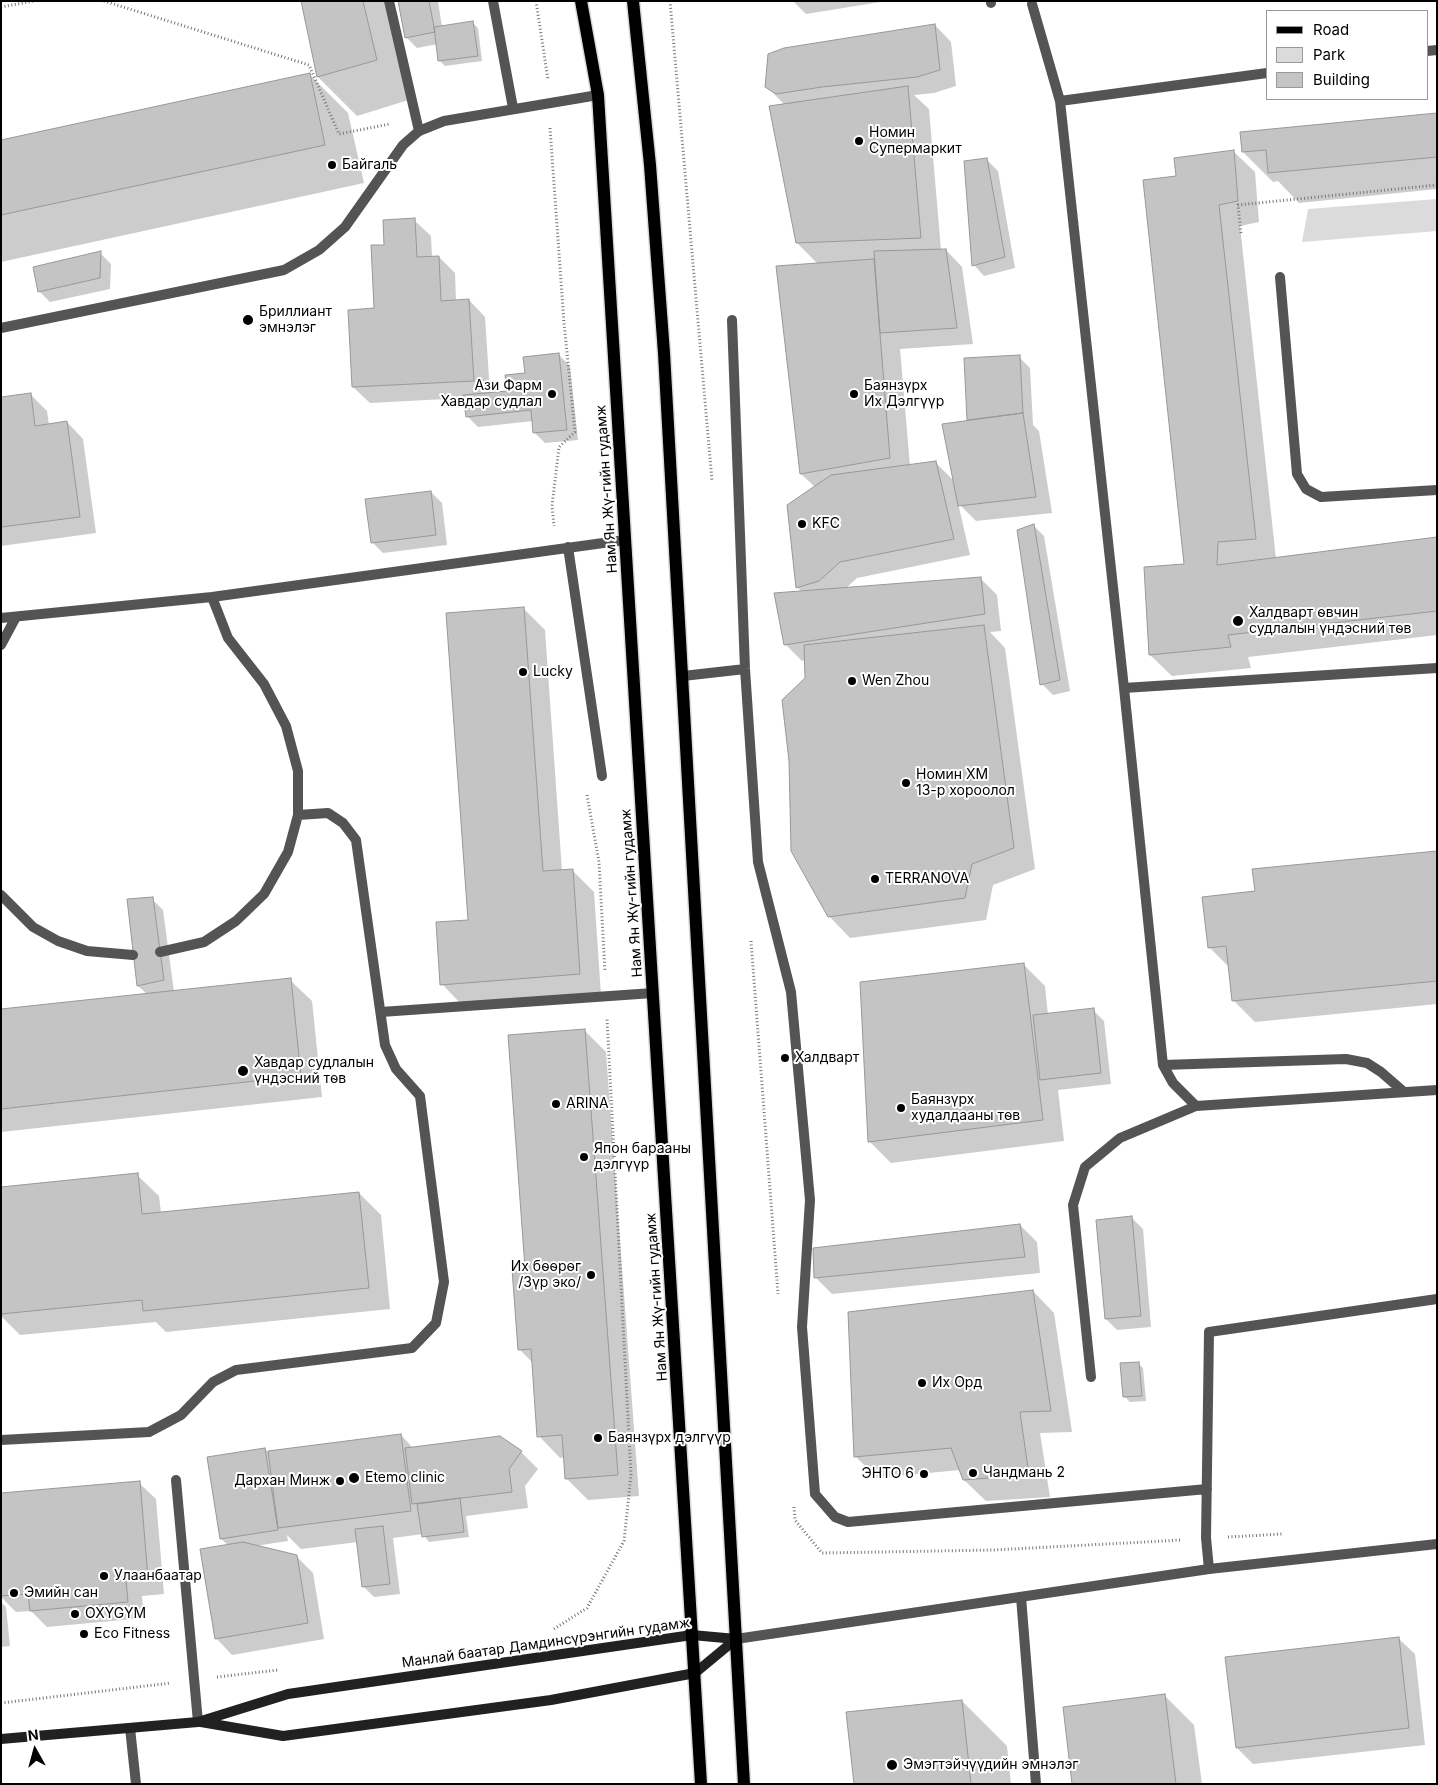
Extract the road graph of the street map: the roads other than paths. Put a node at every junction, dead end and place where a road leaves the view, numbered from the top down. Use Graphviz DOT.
graph roads {
  1 [pos="388,1"];
  2 [pos="493,1"];
  3 [pos="581,1"];
  4 [pos="633,1"];
  5 [pos="1032,4"];
  6 [pos="1266,73"];
  7 [pos="598,95"];
  8 [pos="1060,101"];
  9 [pos="513,108"];
  10 [pos="419,131"];
  11 [pos="1280,278"];
  12 [pos="732,320"];
  13 [pos="1,328"];
  14 [pos="1437,490"];
  15 [pos="625,540"];
  16 [pos="568,547"];
  17 [pos="212,596"];
  18 [pos="16,617"];
  19 [pos="1,618"];
  20 [pos="1,645"];
  21 [pos="1437,668"];
  22 [pos="745,669"];
  23 [pos="683,676"];
  24 [pos="1124,688"];
  25 [pos="602,776"];
  26 [pos="298,815"];
  27 [pos="1,896"];
  28 [pos="160,952"];
  29 [pos="134,955"];
  30 [pos="653,993"];
  31 [pos="381,1012"];
  32 [pos="1163,1065"];
  33 [pos="1437,1090"];
  34 [pos="1404,1092"];
  35 [pos="1196,1106"];
  36 [pos="1437,1299"];
  37 [pos="1091,1377"];
  38 [pos="1,1440"];
  39 [pos="176,1480"];
  40 [pos="1207,1489"];
  41 [pos="1437,1544"];
  42 [pos="1209,1569"];
  43 [pos="1021,1597"];
  44 [pos="692,1635"];
  45 [pos="736,1640"];
  46 [pos="696,1673"];
  47 [pos="198,1722"];
  48 [pos="130,1728"];
  49 [pos="1,1739"];
  50 [pos="136,1784"];
  51 [pos="701,1784"];
  52 [pos="744,1784"];
  53 [pos="1036,1784"];
  1 -- 10 [label="street"];
  2 -- 9 [label="street"];
  3 -- 7 [label="main road, Нам Ян Жү-гийн гудамж"];
  4 -- 23 [label="main road"];
  5 -- 8 [label="street"];
  6 -- 8 [label="street"];
  7 -- 9 [label="street"];
  7 -- 15 [label="main road, Нам Ян Жү-гийн гудамж"];
  8 -- 24 [label="street"];
  9 -- 10 [label="street"];
  10 -- 13 [label="street"];
  11 -- 14 [label="street"];
  12 -- 22 [label="street"];
  15 -- 16 [label="street"];
  15 -- 30 [label="main road, Нам Ян Жү-гийн гудамж"];
  16 -- 17 [label="street"];
  16 -- 25 [label="street"];
  17 -- 18 [label="street"];
  17 -- 26 [label="street"];
  18 -- 19 [label="street"];
  18 -- 20 [label="street"];
  21 -- 24 [label="street"];
  22 -- 23 [label="street"];
  22 -- 40 [label="street"];
  23 -- 45 [label="main road"];
  24 -- 32 [label="street"];
  26 -- 28 [label="street"];
  26 -- 31 [label="street"];
  27 -- 29 [label="street"];
  30 -- 31 [label="street"];
  30 -- 44 [label="main road, Нам Ян Жү-гийн гудамж"];
  31 -- 38 [label="street"];
  32 -- 34 [label="street"];
  32 -- 35 [label="street"];
  33 -- 34 [label="street"];
  34 -- 35 [label="street"];
  35 -- 37 [label="street"];
  36 -- 40 [label="street"];
  39 -- 47 [label="street"];
  40 -- 42 [label="street"];
  41 -- 42 [label="street"];
  42 -- 43 [label="street"];
  43 -- 45 [label="street"];
  43 -- 53 [label="street"];
  44 -- 45 [label="main road, Манлай баатар Дамдинсүрэнгийн гудамж"];
  44 -- 46 [label="main road, Нам Ян Жү-гийн гудамж"];
  44 -- 47 [label="main road, Манлай баатар Дамдинсүрэнгийн гудамж"];
  45 -- 46 [label="main road, Манлай баатар Дамдинсүрэнгийн гудамж"];
  45 -- 52 [label="main road"];
  46 -- 47 [label="main road, Манлай баатар Дамдинсүрэнгийн гудамж"];
  46 -- 51 [label="main road, Нам Ян Жү-гийн гудамж"];
  47 -- 48 [label="main road, Манлай баатар Дамдинсүрэнгийн гудамж"];
  48 -- 49 [label="main road, Манлай баатар Дамдинсүрэнгийн гудамж"];
  48 -- 50 [label="street"];
}
